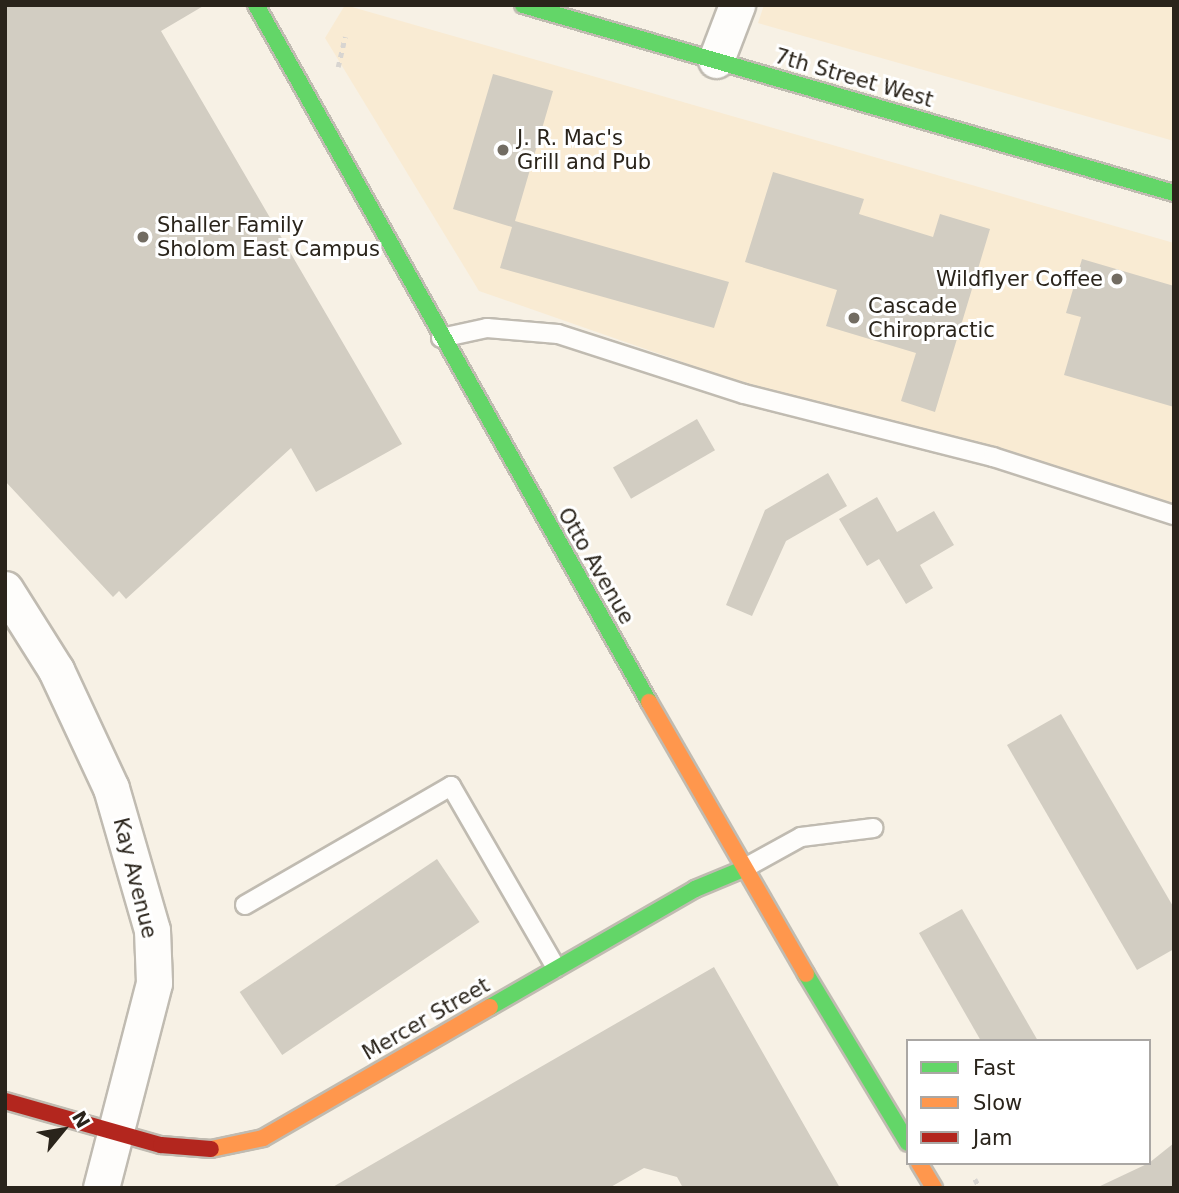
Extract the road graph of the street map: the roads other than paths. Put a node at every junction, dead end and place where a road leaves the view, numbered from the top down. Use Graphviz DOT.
graph roads {
  1 [pos="256,5"];
  2 [pos="523,5"];
  3 [pos="737,5"];
  4 [pos="716,60"];
  5 [pos="1174,192"];
  6 [pos="441,338"];
  7 [pos="1174,515"];
  8 [pos="5,589"];
  9 [pos="873,828"];
  10 [pos="743,869"];
  11 [pos="245,905"];
  12 [pos="556,968"];
  13 [pos="5,1101"];
  14 [pos="118,1134"];
  15 [pos="906,1140"];
  16 [pos="920,1165"];
  17 [pos="101,1188"];
  18 [pos="934,1188"];
  1 -- 6 [label="street, Otto Avenue"];
  2 -- 4 [label="street, 7th Street West"];
  3 -- 4 [label="street"];
  4 -- 5 [label="street, 7th Street West"];
  6 -- 7 [label="lane"];
  6 -- 10 [label="street, Otto Avenue"];
  8 -- 14 [label="street, Kay Avenue"];
  9 -- 10 [label="lane"];
  10 -- 12 [label="street, Mercer Street"];
  10 -- 15 [label="street, Otto Avenue"];
  11 -- 12 [label="lane"];
  12 -- 14 [label="street, Mercer Street"];
  13 -- 14 [label="street, Mercer Street"];
  14 -- 17 [label="street, Kay Avenue"];
  16 -- 18 [label="street"];
}
